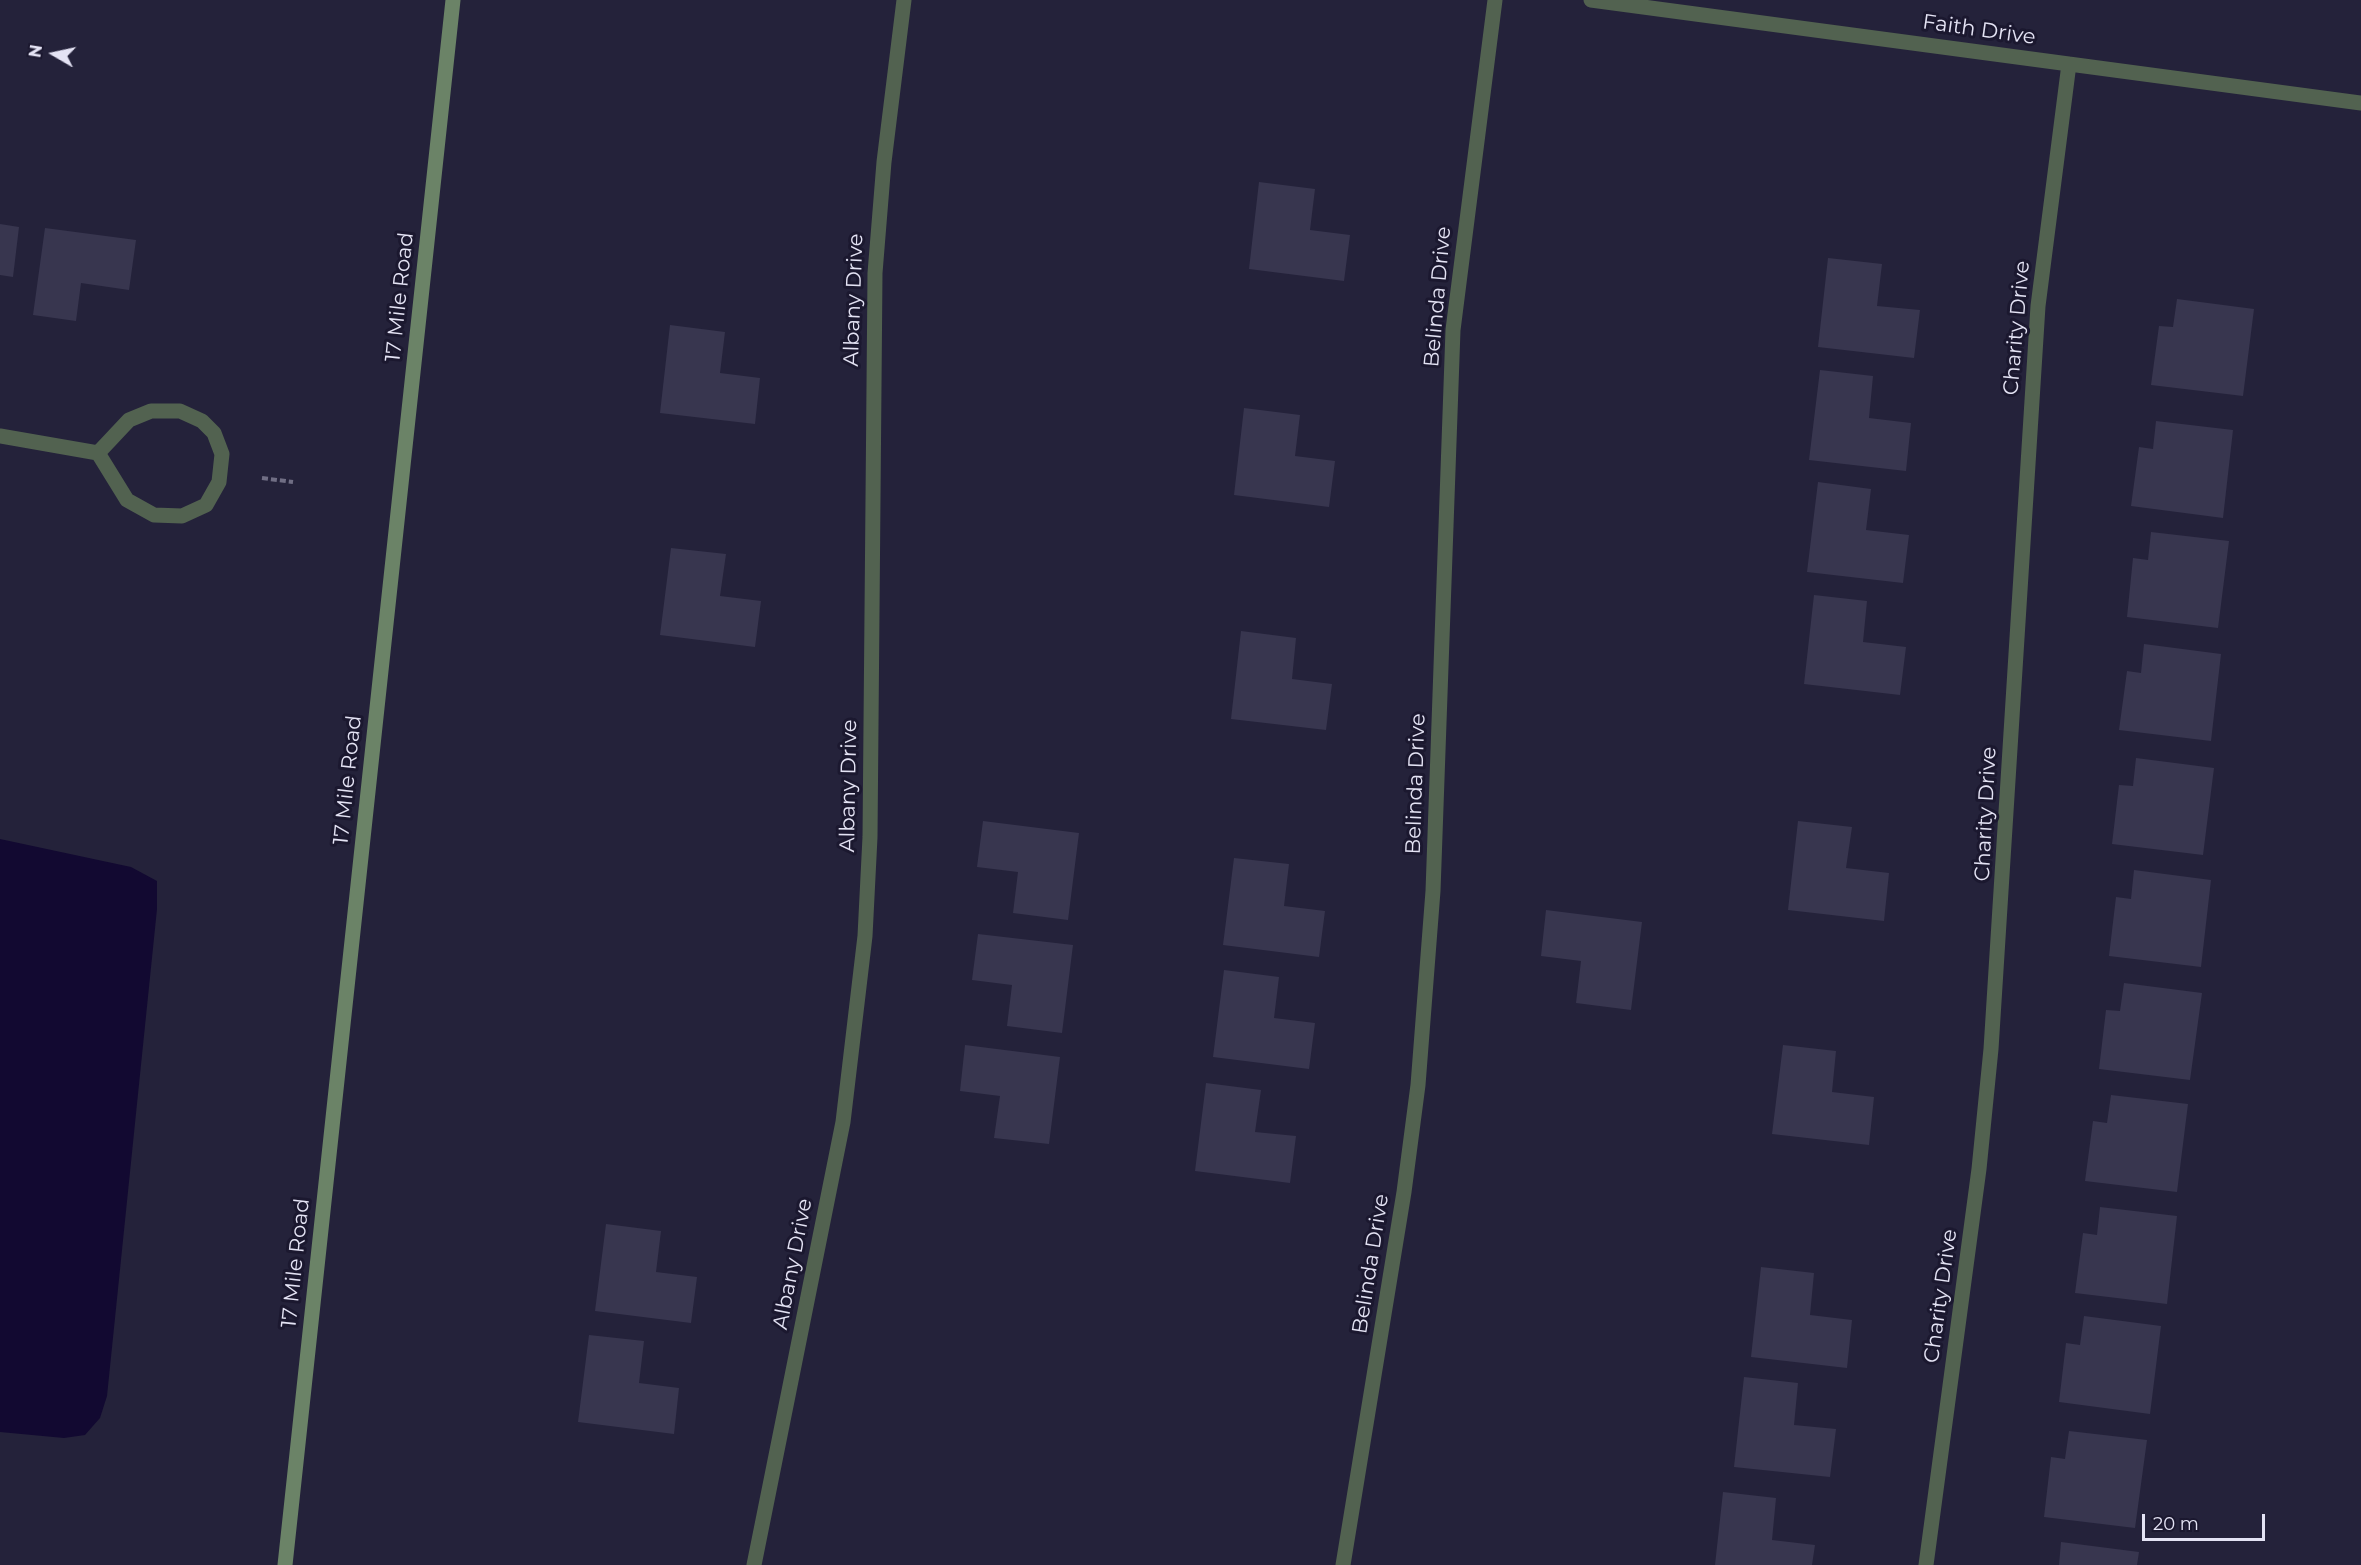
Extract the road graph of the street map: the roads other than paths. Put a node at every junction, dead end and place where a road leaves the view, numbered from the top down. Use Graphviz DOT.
graph roads {
  1 [pos="453,0"];
  2 [pos="904,0"];
  3 [pos="1494,0"];
  4 [pos="1591,0"];
  5 [pos="2069,64"];
  6 [pos="2361,103"];
  7 [pos="0,436"];
  8 [pos="98,453"];
  9 [pos="285,1565"];
  10 [pos="754,1565"];
  11 [pos="1344,1565"];
  12 [pos="1926,1565"];
  1 -- 9 [label="main road, 17 Mile Road"];
  2 -- 10 [label="street, Albany Drive"];
  3 -- 11 [label="street, Belinda Drive"];
  4 -- 5 [label="street, Faith Drive"];
  5 -- 6 [label="street, Faith Drive"];
  5 -- 12 [label="street, Charity Drive"];
  7 -- 8 [label="street"];
  8 -- 8 [label="street"];
}
